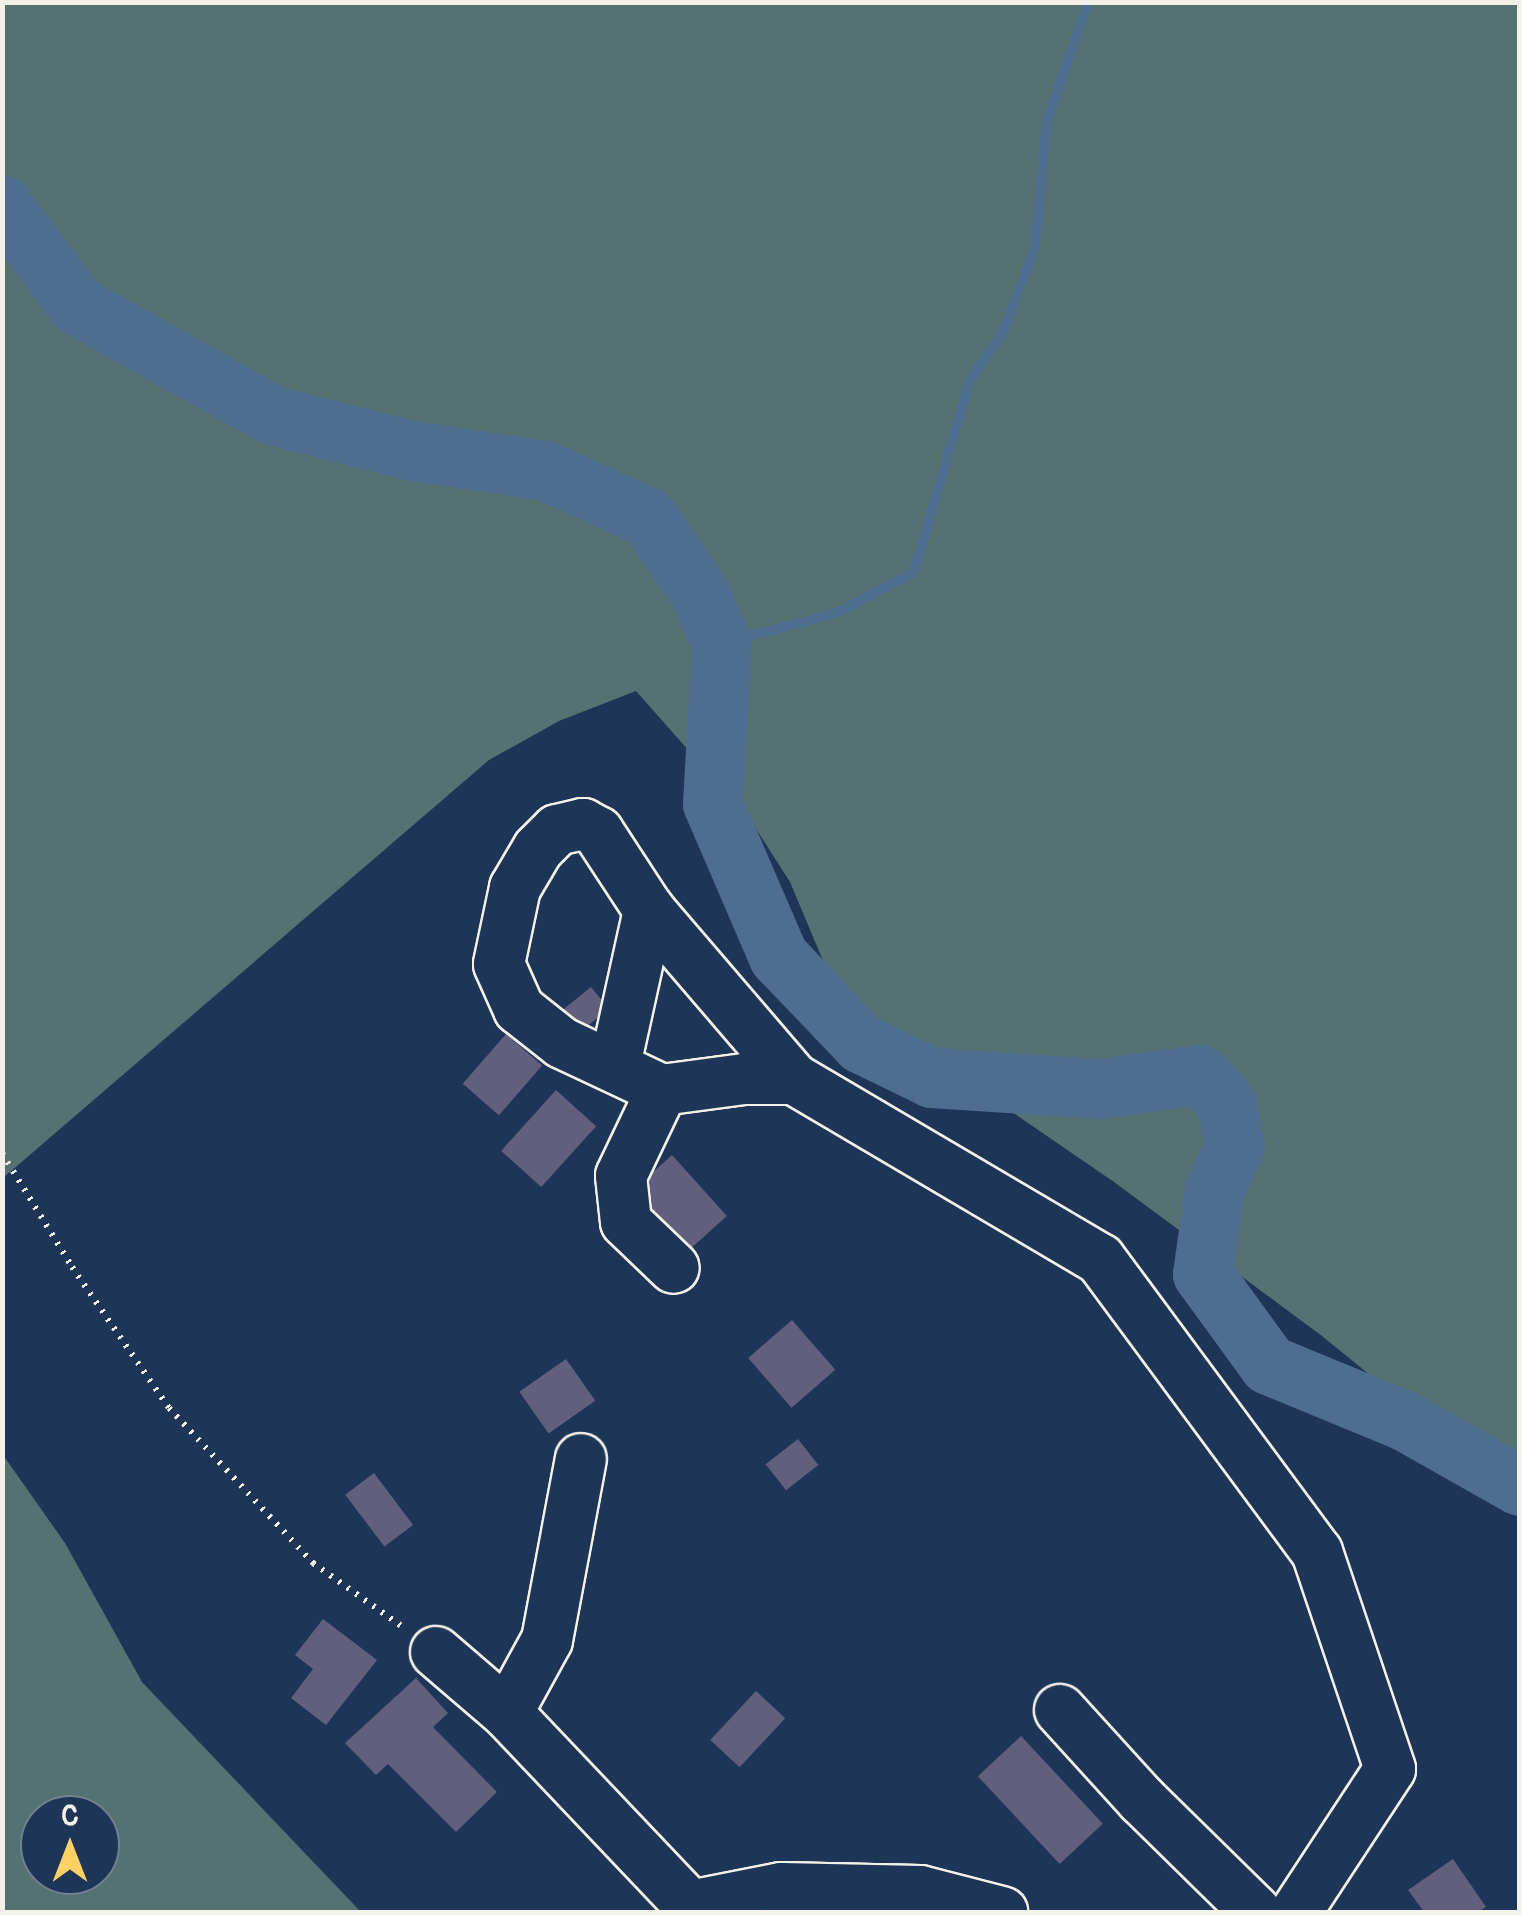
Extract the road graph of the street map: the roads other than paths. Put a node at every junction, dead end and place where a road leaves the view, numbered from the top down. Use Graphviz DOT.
graph roads {
  1 [pos="649,910"];
  2 [pos="615,1065"];
  3 [pos="794,1079"];
  4 [pos="662,1090"];
  5 [pos="674,1268"];
  6 [pos="581,1458"];
  7 [pos="436,1652"];
  8 [pos="1060,1710"];
  9 [pos="507,1712"];
  10 [pos="914,1902"];
  11 [pos="693,1909"];
  12 [pos="1002,1912"];
  13 [pos="1256,1912"];
  14 [pos="1296,1912"];
  1 -- 2 [label="street"];
  1 -- 2 [label="street"];
  1 -- 3 [label="street"];
  2 -- 4 [label="street"];
  3 -- 4 [label="street"];
  3 -- 14 [label="street"];
  4 -- 5 [label="street"];
  6 -- 9 [label="street"];
  7 -- 9 [label="street"];
  8 -- 13 [label="street"];
  9 -- 11 [label="street"];
  10 -- 11 [label="street"];
  10 -- 12 [label="street"];
}
